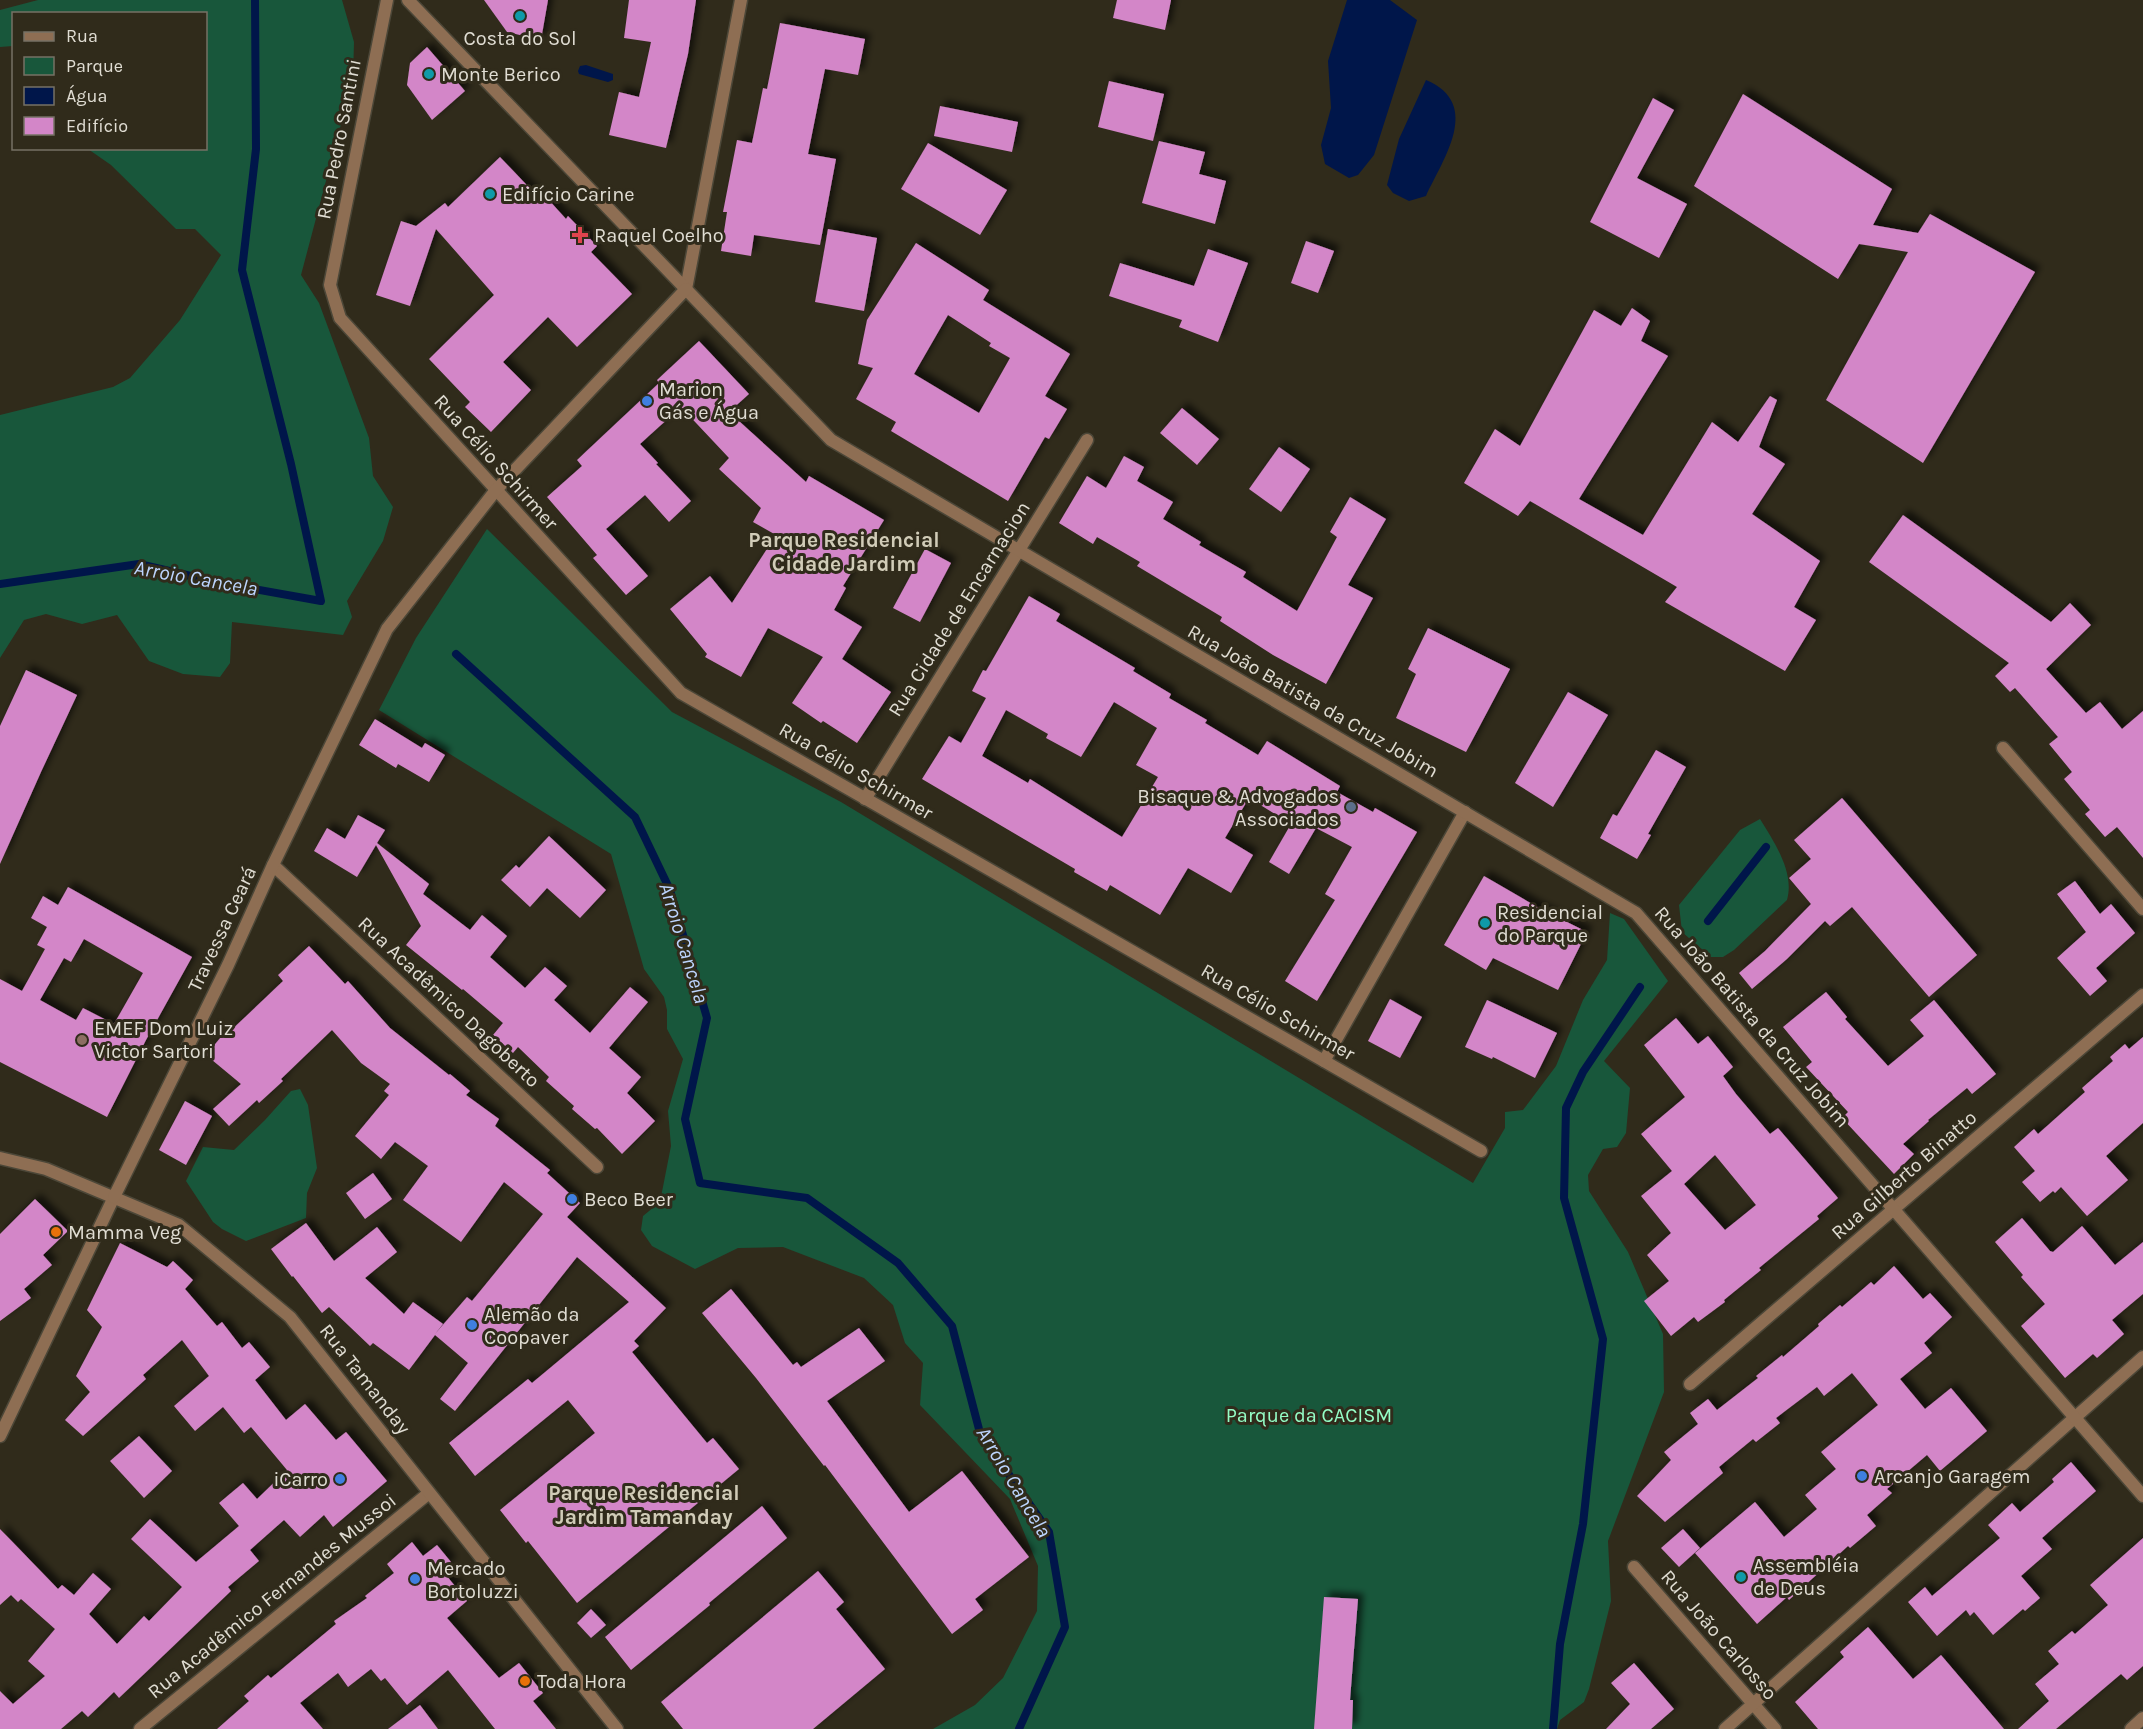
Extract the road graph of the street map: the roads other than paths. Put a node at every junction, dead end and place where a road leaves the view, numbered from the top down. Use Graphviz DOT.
graph roads {
  1 [pos="387,0"];
  2 [pos="408,0"];
  3 [pos="741,0"];
  4 [pos="330,285"];
  5 [pos="686,289"];
  6 [pos="1087,440"];
  7 [pos="496,490"];
  8 [pos="1018,550"];
  9 [pos="2003,748"];
  10 [pos="865,799"];
  11 [pos="1465,812"];
  12 [pos="273,865"];
  13 [pos="2143,909"];
  14 [pos="2143,995"];
  15 [pos="1324,1061"];
  16 [pos="1482,1151"];
  17 [pos="0,1158"];
  18 [pos="597,1167"];
  19 [pos="114,1197"];
  20 [pos="1894,1209"];
  21 [pos="2143,1357"];
  22 [pos="1690,1384"];
  23 [pos="2075,1418"];
  24 [pos="0,1436"];
  25 [pos="429,1493"];
  26 [pos="2143,1496"];
  27 [pos="1634,1567"];
  28 [pos="1753,1704"];
  29 [pos="2143,1718"];
  30 [pos="140,1729"];
  31 [pos="617,1729"];
  32 [pos="1725,1729"];
  33 [pos="1775,1729"];
  34 [pos="2131,1729"];
  1 -- 4 [label="street, Rua Pedro Santini"];
  2 -- 5 [label="street, Rua João Batista da Cruz Jobim"];
  3 -- 5 [label="street"];
  4 -- 7 [label="street, Rua Célio Schirmer"];
  5 -- 7 [label="street, Travessa Ceará"];
  5 -- 8 [label="street, Rua João Batista da Cruz Jobim"];
  6 -- 8 [label="street, Rua Cidade de Encarnacion"];
  7 -- 10 [label="street, Rua Célio Schirmer"];
  7 -- 12 [label="street, Travessa Ceará"];
  8 -- 10 [label="street, Rua Cidade de Encarnacion"];
  8 -- 11 [label="street, Rua João Batista da Cruz Jobim"];
  9 -- 13 [label="street"];
  10 -- 15 [label="street, Rua Célio Schirmer"];
  11 -- 15 [label="street"];
  11 -- 20 [label="street, Rua João Batista da Cruz Jobim"];
  12 -- 18 [label="street, Rua Acadêmico Dagoberto"];
  12 -- 19 [label="street, Travessa Ceará"];
  14 -- 20 [label="street, Rua Gilberto Binatto"];
  15 -- 16 [label="street, Rua Célio Schirmer"];
  17 -- 19 [label="street, Rua Tamanday"];
  19 -- 24 [label="street, Travessa Ceará"];
  19 -- 25 [label="street, Rua Tamanday"];
  20 -- 22 [label="street, Rua Gilberto Binatto"];
  20 -- 23 [label="street, Rua João Batista da Cruz Jobim"];
  21 -- 23 [label="street"];
  23 -- 26 [label="street, Rua João Batista da Cruz Jobim"];
  23 -- 28 [label="street"];
  25 -- 30 [label="street, Rua Acadêmico Fernandes Mussoi"];
  25 -- 31 [label="street, Rua Tamanday"];
  27 -- 28 [label="street, Rua João Carlosso"];
  28 -- 32 [label="street"];
  28 -- 33 [label="street, Rua João Carlosso"];
  29 -- 34 [label="street"];
}
